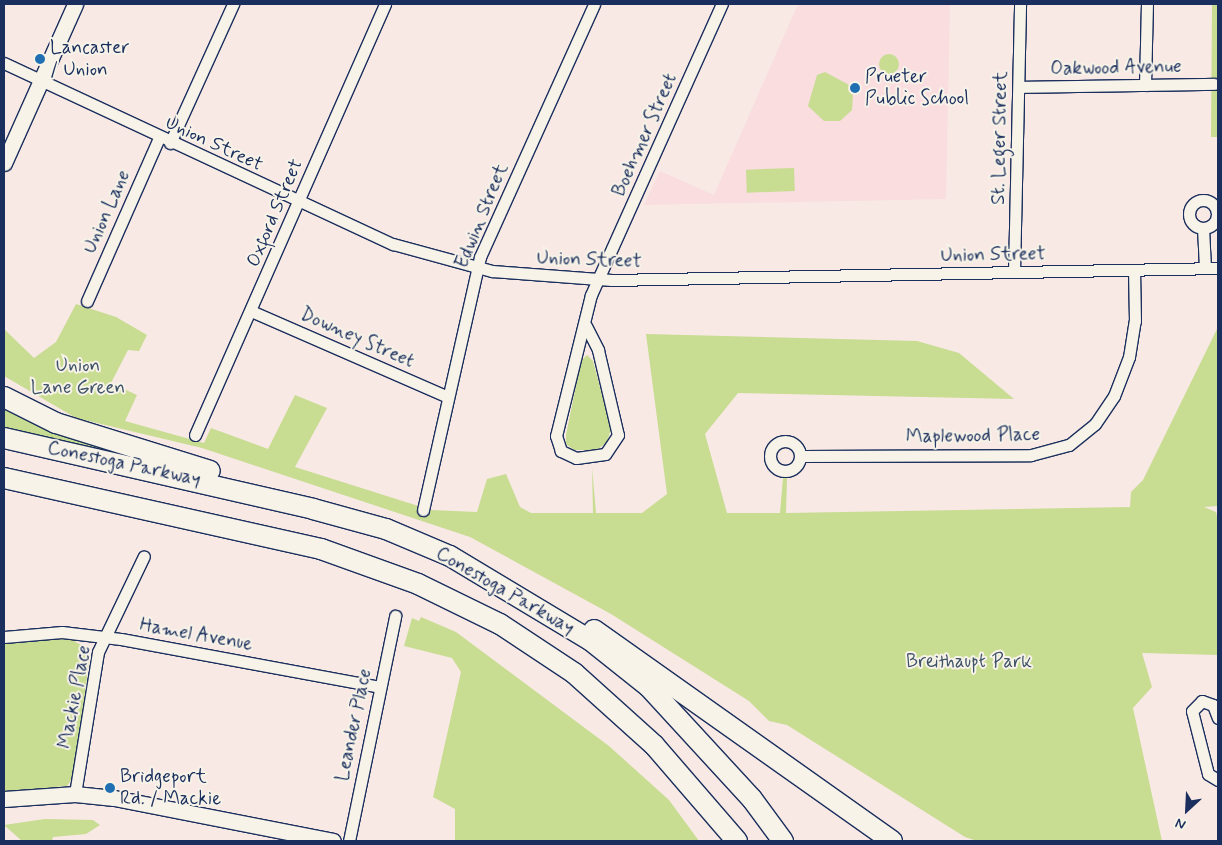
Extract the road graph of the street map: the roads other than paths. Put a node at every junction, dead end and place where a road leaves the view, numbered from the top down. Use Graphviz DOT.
graph roads {
  1 [pos="75,4"];
  2 [pos="232,4"];
  3 [pos="385,4"];
  4 [pos="594,4"];
  5 [pos="722,4"];
  6 [pos="1020,4"];
  7 [pos="1146,4"];
  8 [pos="4,63"];
  9 [pos="41,80"];
  10 [pos="1214,84"];
  11 [pos="1145,85"];
  12 [pos="1019,87"];
  13 [pos="159,138"];
  14 [pos="170,143"];
  15 [pos="4,164"];
  16 [pos="298,202"];
  17 [pos="1203,228"];
  18 [pos="1205,268"];
  19 [pos="1218,268"];
  20 [pos="477,269"];
  21 [pos="1134,271"];
  22 [pos="1014,272"];
  23 [pos="599,280"];
  24 [pos="87,301"];
  25 [pos="252,311"];
  26 [pos="586,326"];
  27 [pos="4,397"];
  28 [pos="448,397"];
  29 [pos="195,435"];
  30 [pos="4,438"];
  31 [pos="800,456"];
  32 [pos="4,478"];
  33 [pos="313,509"];
  34 [pos="423,510"];
  35 [pos="144,556"];
  36 [pos="515,592"];
  37 [pos="395,616"];
  38 [pos="4,637"];
  39 [pos="104,637"];
  40 [pos="380,687"];
  41 [pos="1218,718"];
  42 [pos="1218,780"];
  43 [pos="75,794"];
  44 [pos="4,799"];
  45 [pos="332,841"];
  46 [pos="349,841"];
  47 [pos="737,841"];
  48 [pos="783,841"];
  49 [pos="892,841"];
  1 -- 9 [label="main road"];
  2 -- 14 [label="street"];
  3 -- 16 [label="street, Oxford Street"];
  4 -- 20 [label="street, Edwin Street"];
  5 -- 23 [label="street, Boehmer Street"];
  6 -- 12 [label="street, St. Leger Street"];
  7 -- 11 [label="street"];
  8 -- 9 [label="street, Union Street"];
  9 -- 13 [label="street, Union Street"];
  9 -- 15 [label="main road"];
  10 -- 11 [label="street, Oakwood Avenue"];
  11 -- 12 [label="street, Oakwood Avenue"];
  12 -- 22 [label="street, St. Leger Street"];
  13 -- 14 [label="street, Union Street"];
  13 -- 24 [label="street, Union Lane"];
  14 -- 16 [label="street, Union Street"];
  16 -- 20 [label="street, Union Street"];
  16 -- 25 [label="street, Oxford Street"];
  17 -- 18 [label="street"];
  18 -- 19 [label="street, Union Street"];
  18 -- 21 [label="street, Union Street"];
  20 -- 23 [label="street, Union Street"];
  20 -- 28 [label="street, Edwin Street"];
  21 -- 22 [label="street, Union Street"];
  21 -- 31 [label="street, Maplewood Place"];
  22 -- 23 [label="street, Union Street"];
  23 -- 26 [label="street, Boehmer Street"];
  25 -- 28 [label="street, Downey Street"];
  25 -- 29 [label="street, Oxford Street"];
  26 -- 26 [label="street, Boehmer Street"];
  27 -- 33 [label="highway"];
  28 -- 34 [label="street, Edwin Street"];
  30 -- 33 [label="highway, Conestoga Parkway"];
  32 -- 47 [label="highway, Conestoga Parkway"];
  33 -- 36 [label="highway, Conestoga Parkway"];
  35 -- 39 [label="street, Mackie Place"];
  36 -- 48 [label="highway, Conestoga Parkway"];
  36 -- 49 [label="highway"];
  37 -- 40 [label="street, Leander Place"];
  38 -- 39 [label="street, Hamel Avenue"];
  39 -- 40 [label="street, Hamel Avenue"];
  39 -- 43 [label="street, Mackie Place"];
  40 -- 46 [label="street, Leander Place"];
  41 -- 42 [label="street"];
  43 -- 44 [label="main road"];
  43 -- 45 [label="main road"];
}
